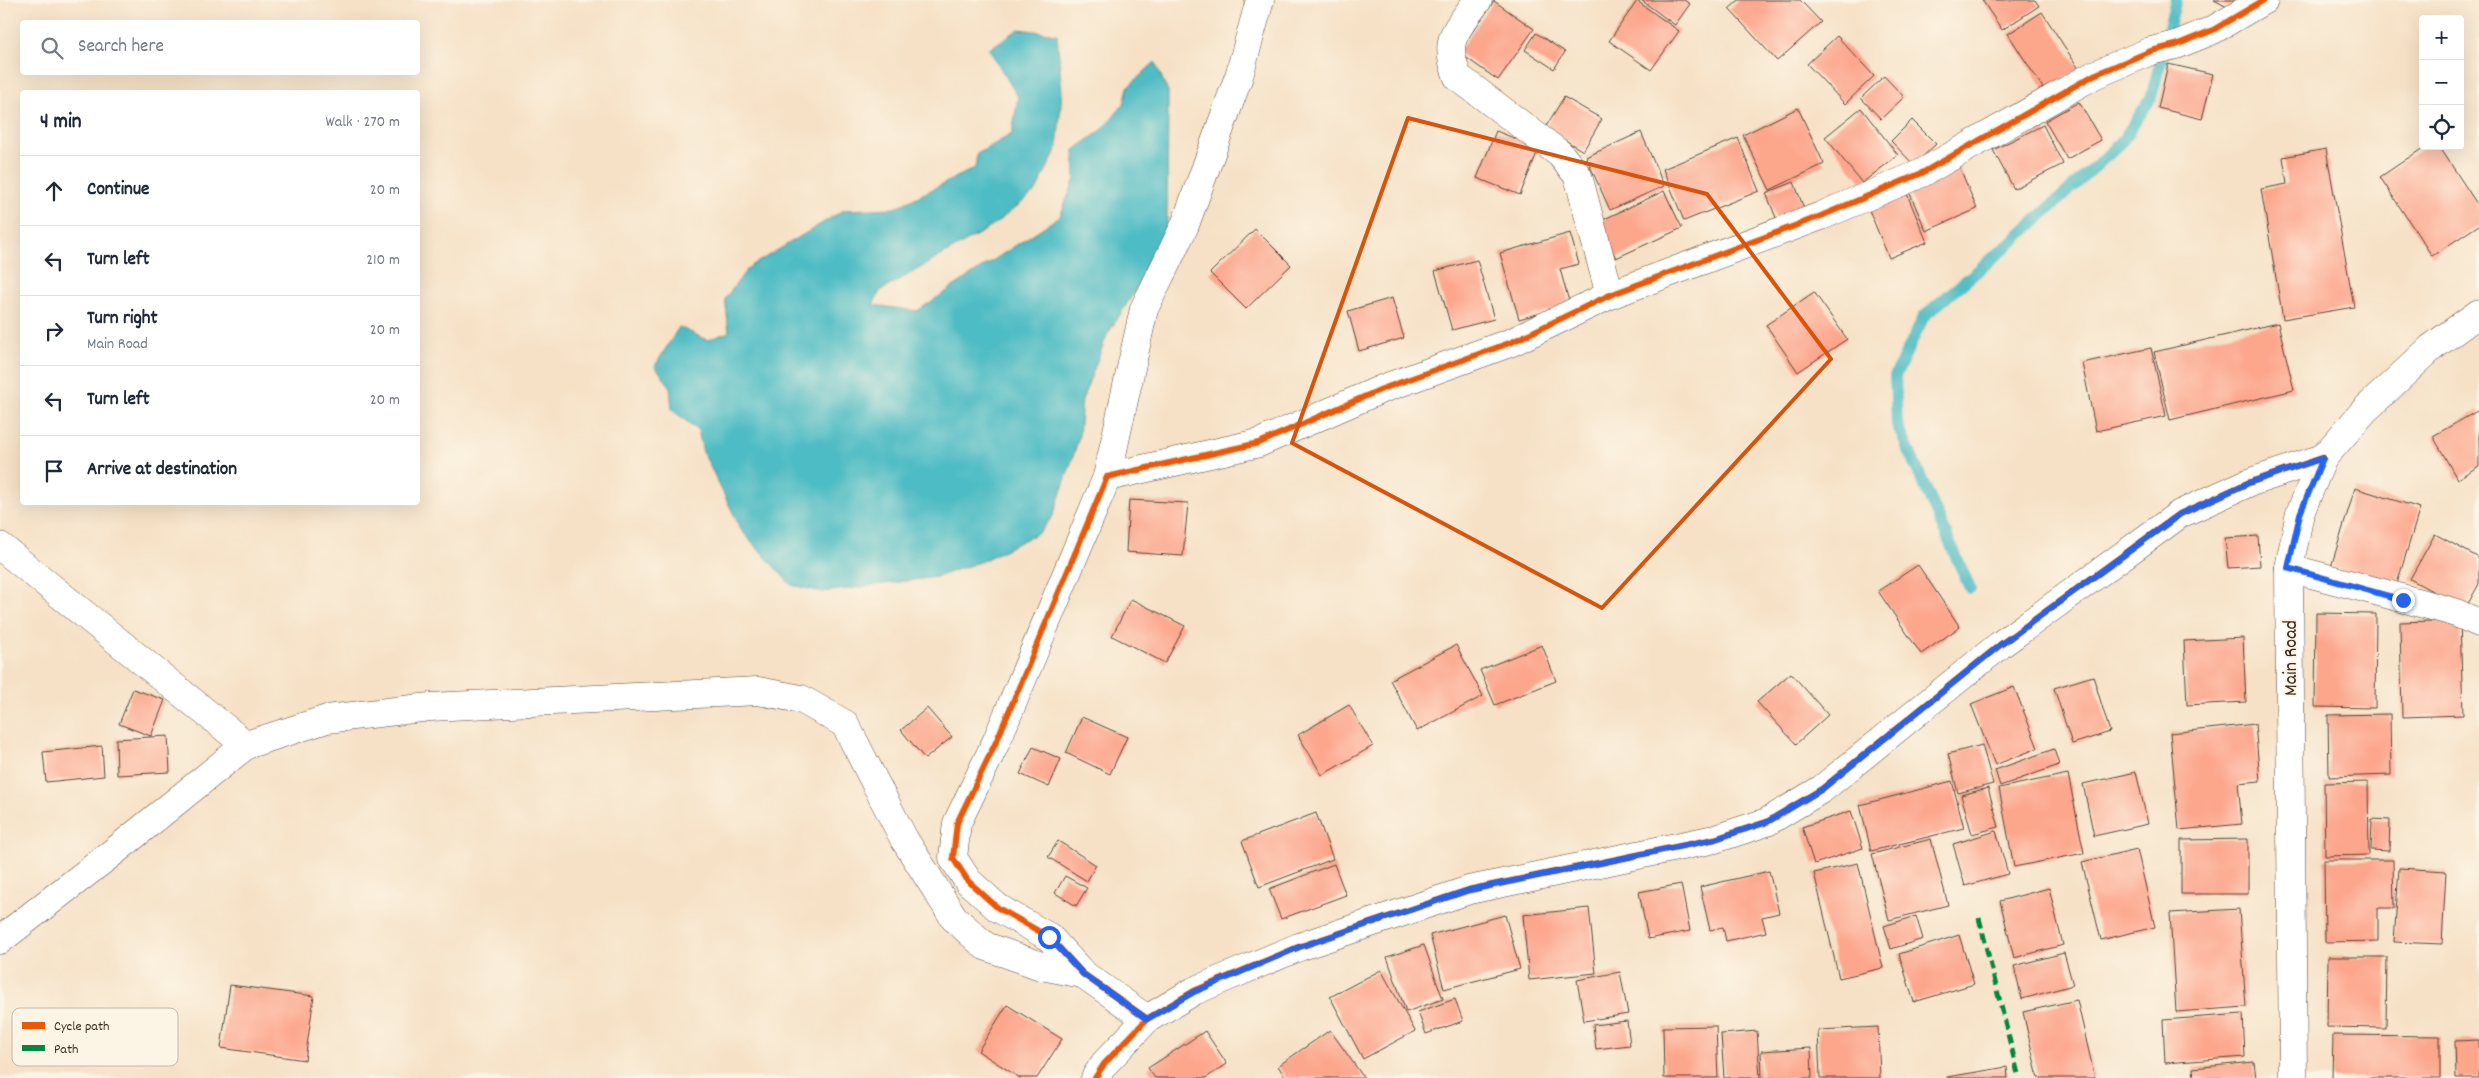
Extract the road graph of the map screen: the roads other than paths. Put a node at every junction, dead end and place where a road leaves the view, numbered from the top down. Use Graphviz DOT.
graph roads {
  1 [pos="1260,0"];
  2 [pos="1478,0"];
  3 [pos="2264,0"];
  4 [pos="1610,294"];
  5 [pos="2479,313"];
  6 [pos="2323,458"];
  7 [pos="1107,477"];
  8 [pos="0,546"];
  9 [pos="2288,568"];
  10 [pos="2479,623"];
  11 [pos="246,745"];
  12 [pos="0,940"];
  13 [pos="1083,974"];
  14 [pos="1147,1019"];
  15 [pos="1095,1078"];
  16 [pos="2293,1078"];
  1 -- 7 [label="street"];
  2 -- 4 [label="street"];
  3 -- 4 [label="street"];
  4 -- 7 [label="street"];
  5 -- 6 [label="street, Main Road"];
  6 -- 9 [label="street, Main Road"];
  6 -- 14 [label="street"];
  7 -- 13 [label="street"];
  8 -- 11 [label="street"];
  9 -- 10 [label="street"];
  9 -- 16 [label="street, Main Road"];
  11 -- 12 [label="street"];
  11 -- 13 [label="street"];
  13 -- 14 [label="street"];
  14 -- 15 [label="street"];
}
